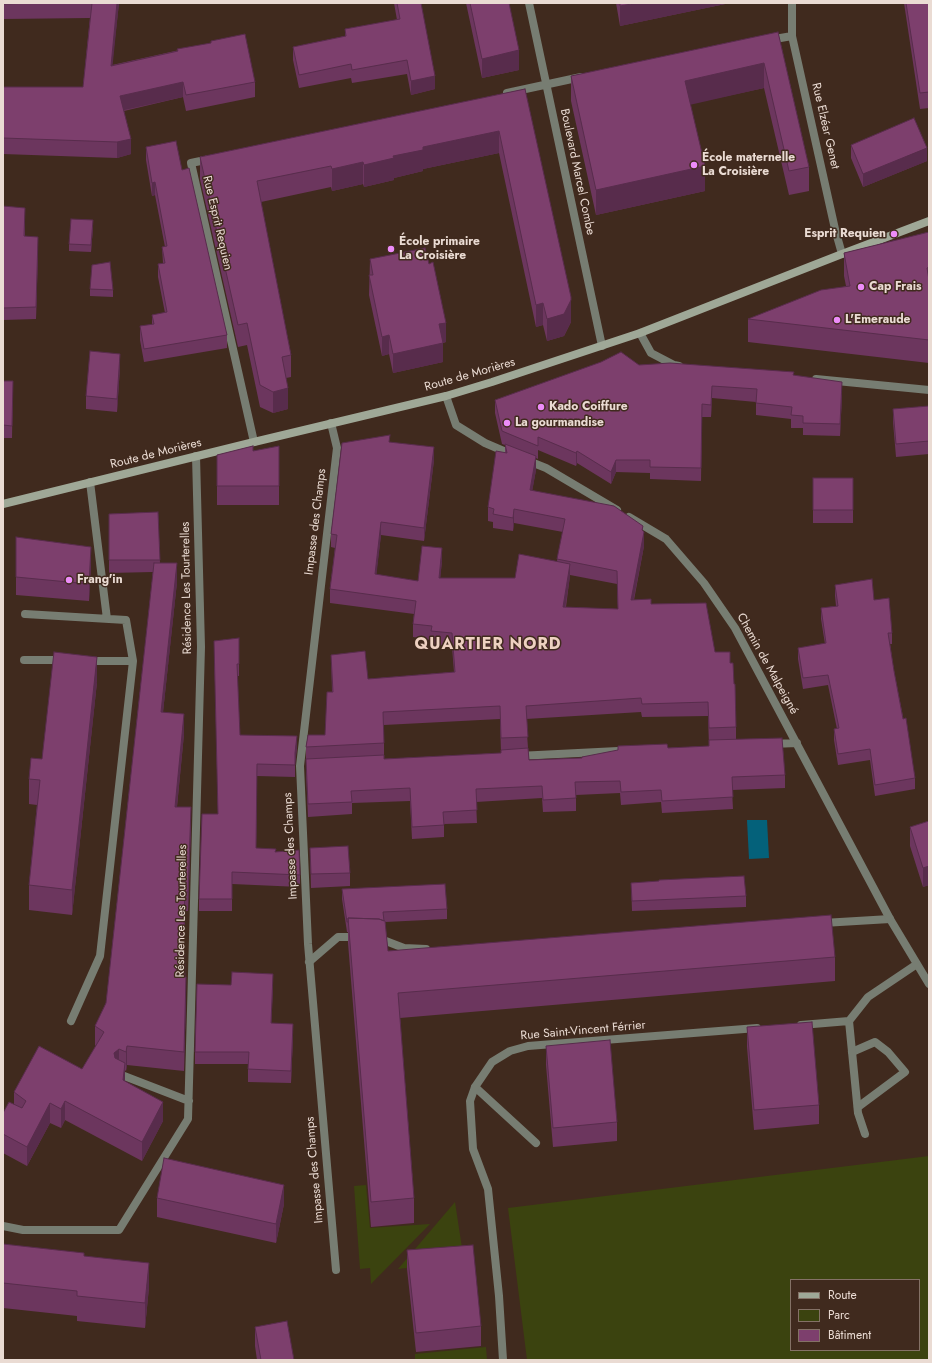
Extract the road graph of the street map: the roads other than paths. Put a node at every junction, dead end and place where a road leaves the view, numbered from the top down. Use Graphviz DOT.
graph roads {
  1 [pos="529,3"];
  2 [pos="792,3"];
  3 [pos="792,36"];
  4 [pos="761,42"];
  5 [pos="592,75"];
  6 [pos="546,84"];
  7 [pos="500,94"];
  8 [pos="222,157"];
  9 [pos="929,221"];
  10 [pos="842,254"];
  11 [pos="640,333"];
  12 [pos="602,346"];
  13 [pos="689,367"];
  14 [pos="805,378"];
  15 [pos="929,390"];
  16 [pos="446,396"];
  17 [pos="332,423"];
  18 [pos="254,442"];
  19 [pos="196,456"];
  20 [pos="90,482"];
  21 [pos="3,504"];
  22 [pos="24,614"];
  23 [pos="107,619"];
  24 [pos="24,660"];
  25 [pos="133,661"];
  26 [pos="797,743"];
  27 [pos="766,745"];
  28 [pos="623,751"];
  29 [pos="513,756"];
  30 [pos="890,919"];
  31 [pos="818,923"];
  32 [pos="432,950"];
  33 [pos="309,962"];
  34 [pos="917,964"];
  35 [pos="929,984"];
  36 [pos="71,1021"];
  37 [pos="849,1021"];
  38 [pos="794,1025"];
  39 [pos="763,1028"];
  40 [pos="852,1052"];
  41 [pos="119,1074"];
  42 [pos="475,1087"];
  43 [pos="189,1101"];
  44 [pos="858,1107"];
  45 [pos="865,1134"];
  46 [pos="536,1143"];
  47 [pos="3,1226"];
  48 [pos="336,1270"];
  49 [pos="503,1360"];
  1 -- 6 [label="street, Boulevard Marcel Combe"];
  2 -- 3 [label="street, Rue Elzéar Genet"];
  3 -- 4 [label="street"];
  3 -- 10 [label="street, Rue Elzéar Genet"];
  5 -- 6 [label="street"];
  6 -- 7 [label="street"];
  6 -- 12 [label="street, Boulevard Marcel Combe"];
  8 -- 18 [label="street, Rue Esprit Requien"];
  9 -- 10 [label="main road, Route de Morières"];
  10 -- 11 [label="main road, Route de Morières"];
  11 -- 12 [label="main road, Route de Morières"];
  11 -- 13 [label="street"];
  12 -- 16 [label="main road, Route de Morières"];
  14 -- 15 [label="street"];
  16 -- 17 [label="main road, Route de Morières"];
  16 -- 26 [label="street, Chemin de Malpeigné"];
  17 -- 18 [label="main road, Route de Morières"];
  17 -- 33 [label="street, Impasse des Champs"];
  18 -- 19 [label="main road, Route de Morières"];
  19 -- 20 [label="main road, Route de Morières"];
  19 -- 43 [label="street, Résidence Les Tourterelles"];
  20 -- 21 [label="main road, Route de Morières"];
  20 -- 23 [label="street"];
  22 -- 23 [label="street"];
  23 -- 25 [label="street"];
  24 -- 25 [label="street"];
  25 -- 36 [label="street"];
  26 -- 27 [label="street"];
  26 -- 30 [label="street, Chemin de Malpeigné"];
  28 -- 29 [label="street"];
  30 -- 31 [label="street"];
  30 -- 34 [label="street, Chemin de Malpeigné"];
  32 -- 33 [label="street"];
  33 -- 48 [label="street, Impasse des Champs"];
  34 -- 35 [label="street, Chemin de Malpeigné"];
  34 -- 37 [label="street"];
  37 -- 38 [label="street"];
  37 -- 40 [label="street"];
  39 -- 42 [label="street, Rue Saint-Vincent Férrier"];
  40 -- 44 [label="street"];
  40 -- 44 [label="street"];
  41 -- 43 [label="street"];
  42 -- 46 [label="street"];
  42 -- 49 [label="street, Rue Saint-Vincent Férrier"];
  43 -- 47 [label="street, Résidence Les Tourterelles"];
  44 -- 45 [label="street"];
}
